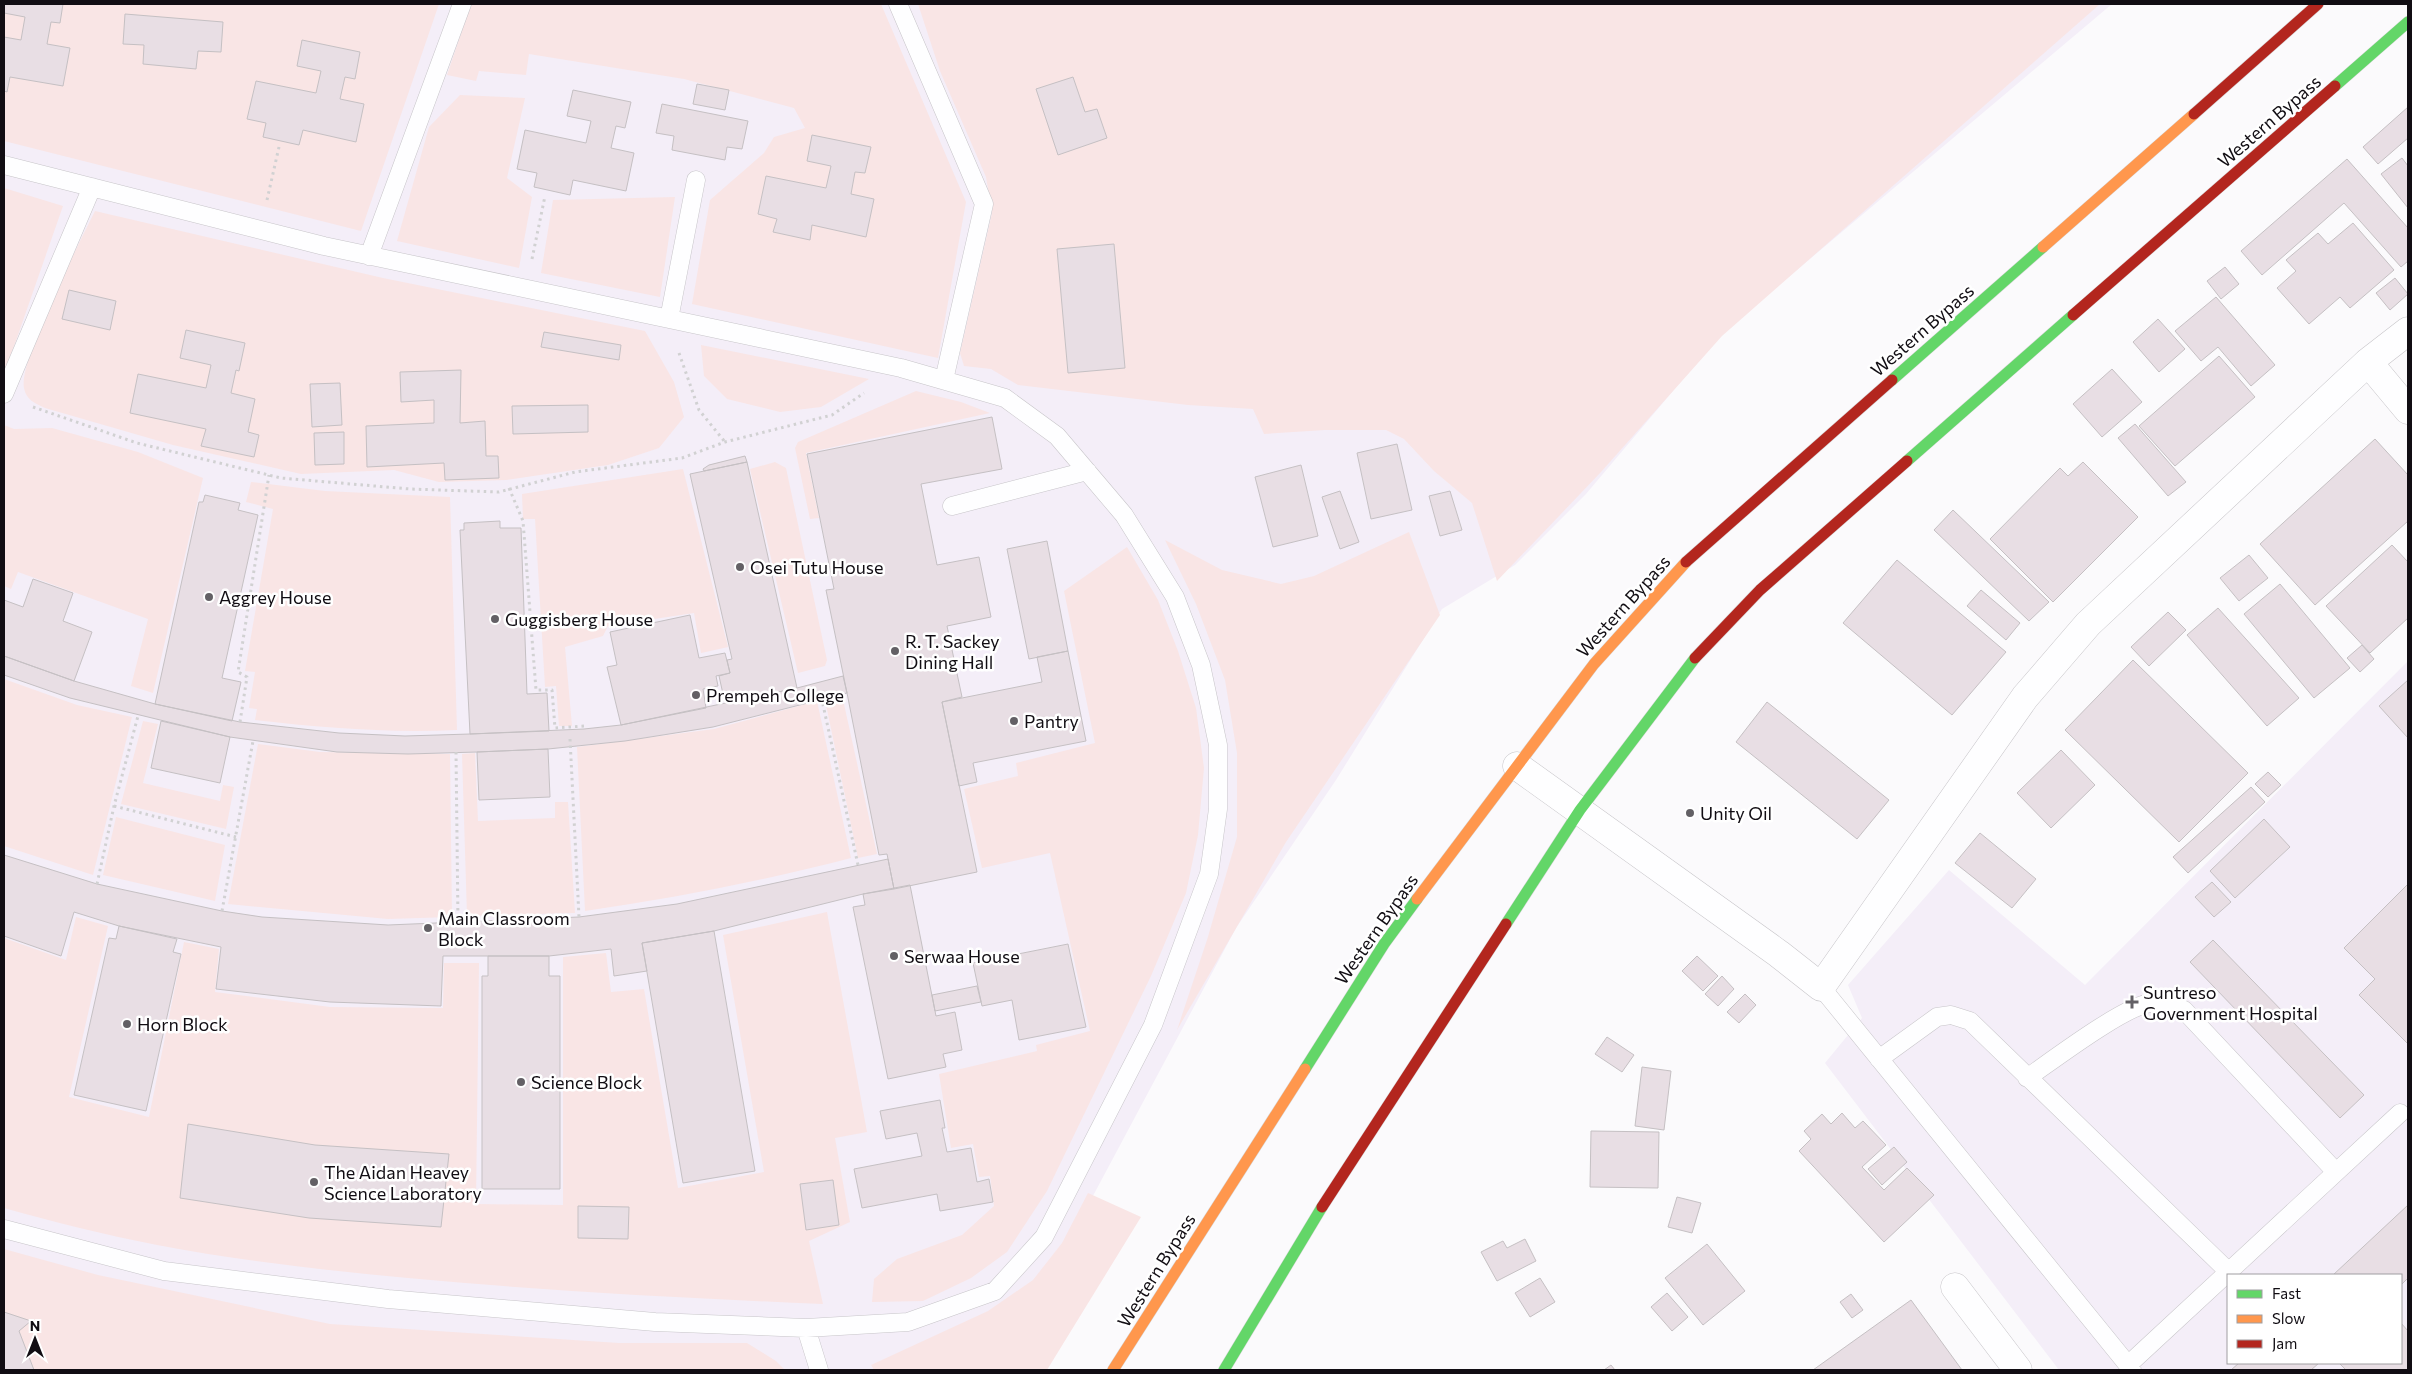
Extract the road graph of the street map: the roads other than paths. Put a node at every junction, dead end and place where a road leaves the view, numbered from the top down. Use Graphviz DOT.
graph roads {
  1 [pos="462,4"];
  2 [pos="898,4"];
  3 [pos="2318,4"];
  4 [pos="2408,22"];
  5 [pos="4,165"];
  6 [pos="696,180"];
  7 [pos="92,187"];
  8 [pos="369,256"];
  9 [pos="669,319"];
  10 [pos="2408,331"];
  11 [pos="2368,362"];
  12 [pos="944,380"];
  13 [pos="4,394"];
  14 [pos="2408,410"];
  15 [pos="1087,471"];
  16 [pos="952,506"];
  17 [pos="1517,766"];
  18 [pos="1580,810"];
  19 [pos="1820,986"];
  20 [pos="1879,1059"];
  21 [pos="2027,1078"];
  22 [pos="2400,1113"];
  23 [pos="2336,1172"];
  24 [pos="4,1229"];
  25 [pos="2229,1272"];
  26 [pos="1955,1287"];
  27 [pos="806,1328"];
  28 [pos="2130,1368"];
  29 [pos="820,1370"];
  30 [pos="1113,1370"];
  31 [pos="1224,1370"];
  32 [pos="2018,1370"];
  1 -- 8 [label="lane"];
  2 -- 12 [label="lane"];
  3 -- 17 [label="highway, Western Bypass"];
  4 -- 18 [label="highway, Western Bypass"];
  5 -- 7 [label="lane"];
  6 -- 9 [label="lane"];
  7 -- 8 [label="lane"];
  7 -- 13 [label="lane"];
  8 -- 9 [label="lane"];
  9 -- 12 [label="lane"];
  10 -- 11 [label="street"];
  11 -- 14 [label="street"];
  11 -- 19 [label="street"];
  12 -- 15 [label="lane"];
  15 -- 16 [label="lane"];
  15 -- 27 [label="lane"];
  17 -- 18 [label="street"];
  17 -- 30 [label="highway, Western Bypass"];
  18 -- 19 [label="street"];
  18 -- 31 [label="highway, Western Bypass"];
  19 -- 20 [label="lane"];
  20 -- 21 [label="lane"];
  20 -- 28 [label="lane"];
  21 -- 23 [label="lane"];
  21 -- 25 [label="lane"];
  22 -- 23 [label="lane"];
  23 -- 25 [label="lane"];
  24 -- 27 [label="lane"];
  25 -- 28 [label="lane"];
  26 -- 32 [label="street"];
  27 -- 29 [label="lane"];
}
